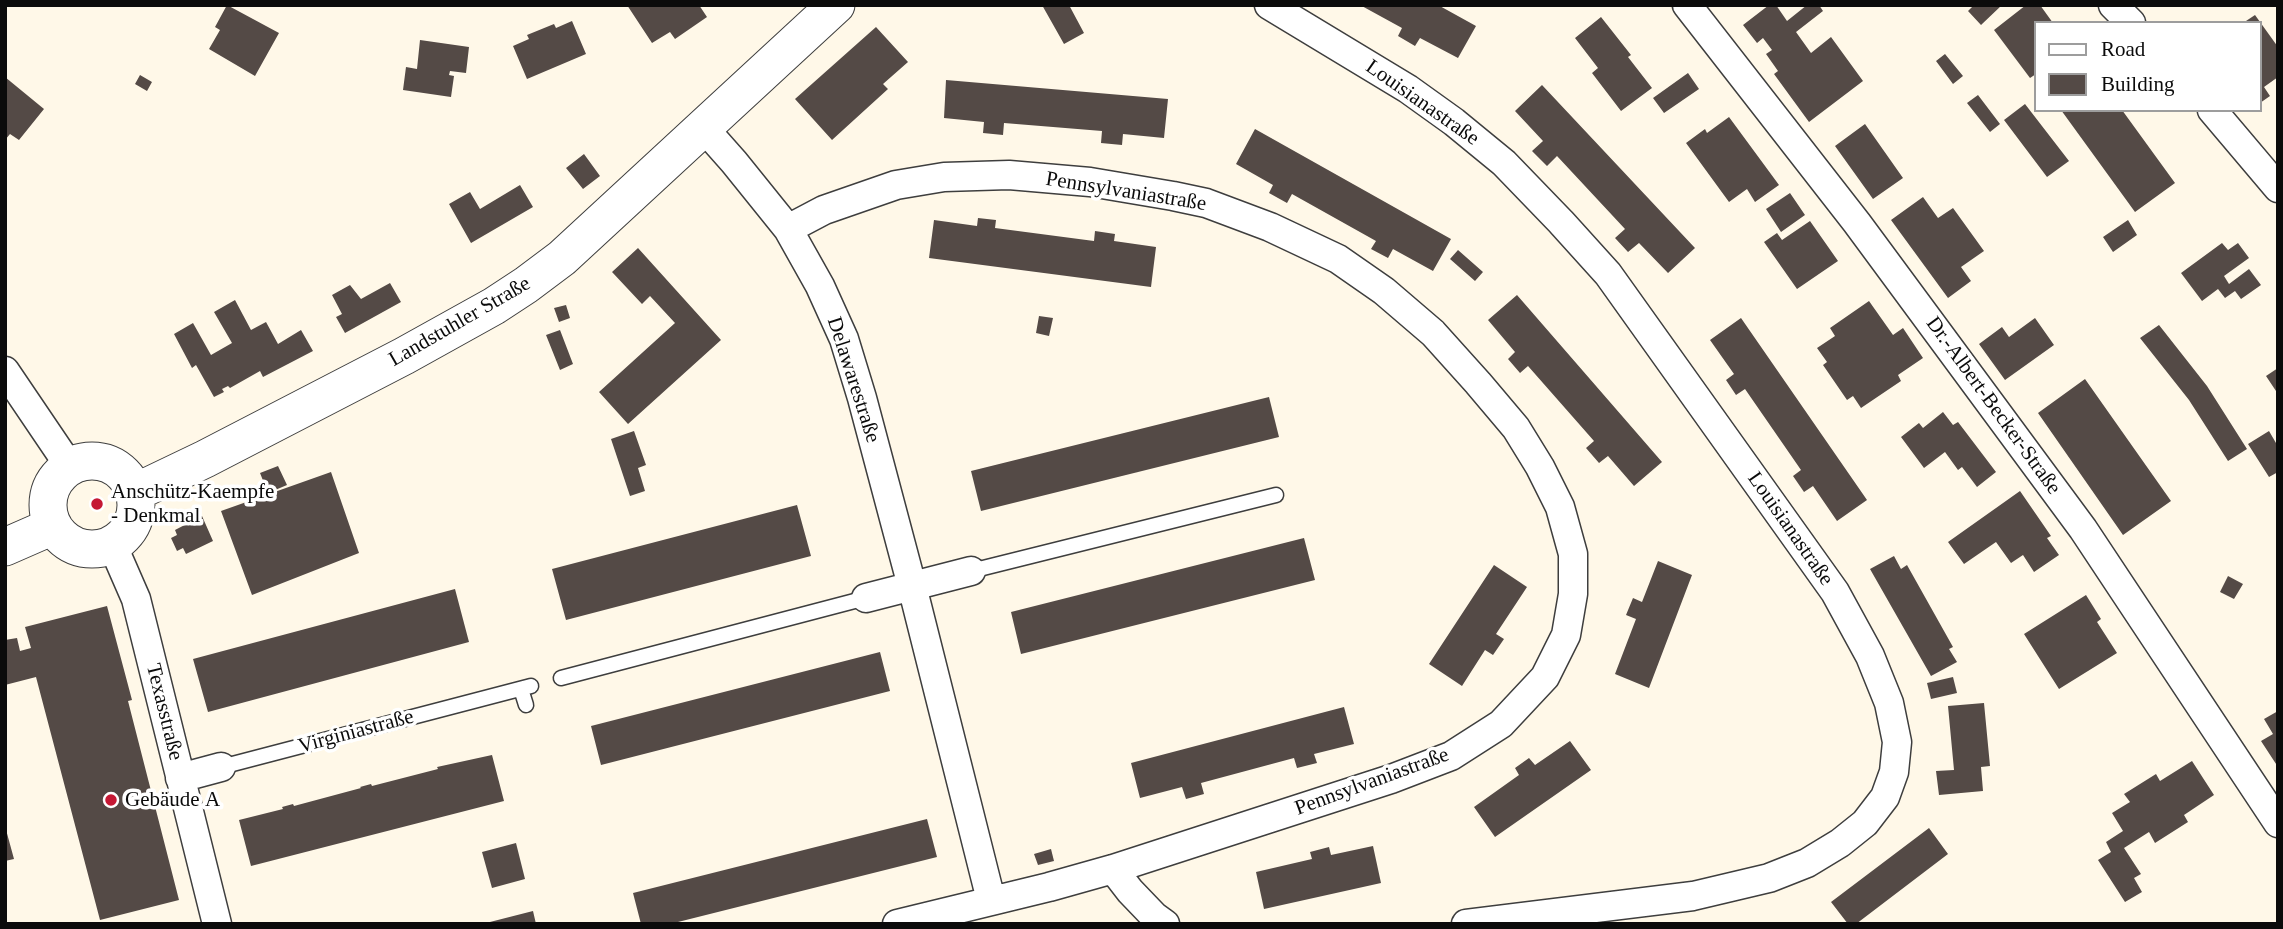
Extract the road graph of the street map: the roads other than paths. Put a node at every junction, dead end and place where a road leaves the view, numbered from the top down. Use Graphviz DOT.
graph roads {
  1 [pos="836,5"];
  2 [pos="1269,5"];
  3 [pos="1687,5"];
  4 [pos="2113,5"];
  5 [pos="2129,21"];
  6 [pos="2214,112"];
  7 [pos="703,127"];
  8 [pos="2278,188"];
  9 [pos="788,229"];
  10 [pos="5,371"];
  11 [pos="70,467"];
  12 [pos="134,493"];
  13 [pos="1276,495"];
  14 [pos="53,526"];
  15 [pos="112,544"];
  16 [pos="5,547"];
  17 [pos="971,571"];
  18 [pos="912,586"];
  19 [pos="866,598"];
  20 [pos="561,678"];
  21 [pos="526,705"];
  22 [pos="221,767"];
  23 [pos="180,778"];
  24 [pos="2278,823"];
  25 [pos="1113,869"];
  26 [pos="991,900"];
  27 [pos="217,924"];
  28 [pos="897,924"];
  29 [pos="1165,924"];
  30 [pos="1465,924"];
  1 -- 7 [label="street, Landstuhler Straße"];
  2 -- 30 [label="street, Louisianastraße"];
  3 -- 24 [label="street, Dr.-Albert-Becker-Straße"];
  4 -- 5 [label="street"];
  6 -- 8 [label="street"];
  7 -- 9 [label="street, Delawarestraße"];
  7 -- 12 [label="street, Landstuhler Straße"];
  9 -- 18 [label="street, Delawarestraße"];
  9 -- 25 [label="street, Pennsylvaniastraße"];
  10 -- 11 [label="street"];
  11 -- 12 [label="street"];
  11 -- 14 [label="street"];
  12 -- 15 [label="street"];
  13 -- 17 [label="lane"];
  14 -- 15 [label="street"];
  14 -- 16 [label="street"];
  15 -- 23 [label="street, Texasstraße"];
  17 -- 18 [label="street"];
  18 -- 19 [label="street"];
  18 -- 26 [label="street, Delawarestraße"];
  19 -- 20 [label="lane"];
  21 -- 22 [label="lane, Virginiastraße"];
  22 -- 23 [label="street, Virginiastraße"];
  23 -- 27 [label="street, Texasstraße"];
  25 -- 26 [label="street, Pennsylvaniastraße"];
  25 -- 29 [label="street"];
  26 -- 28 [label="street, Pennsylvaniastraße"];
}
